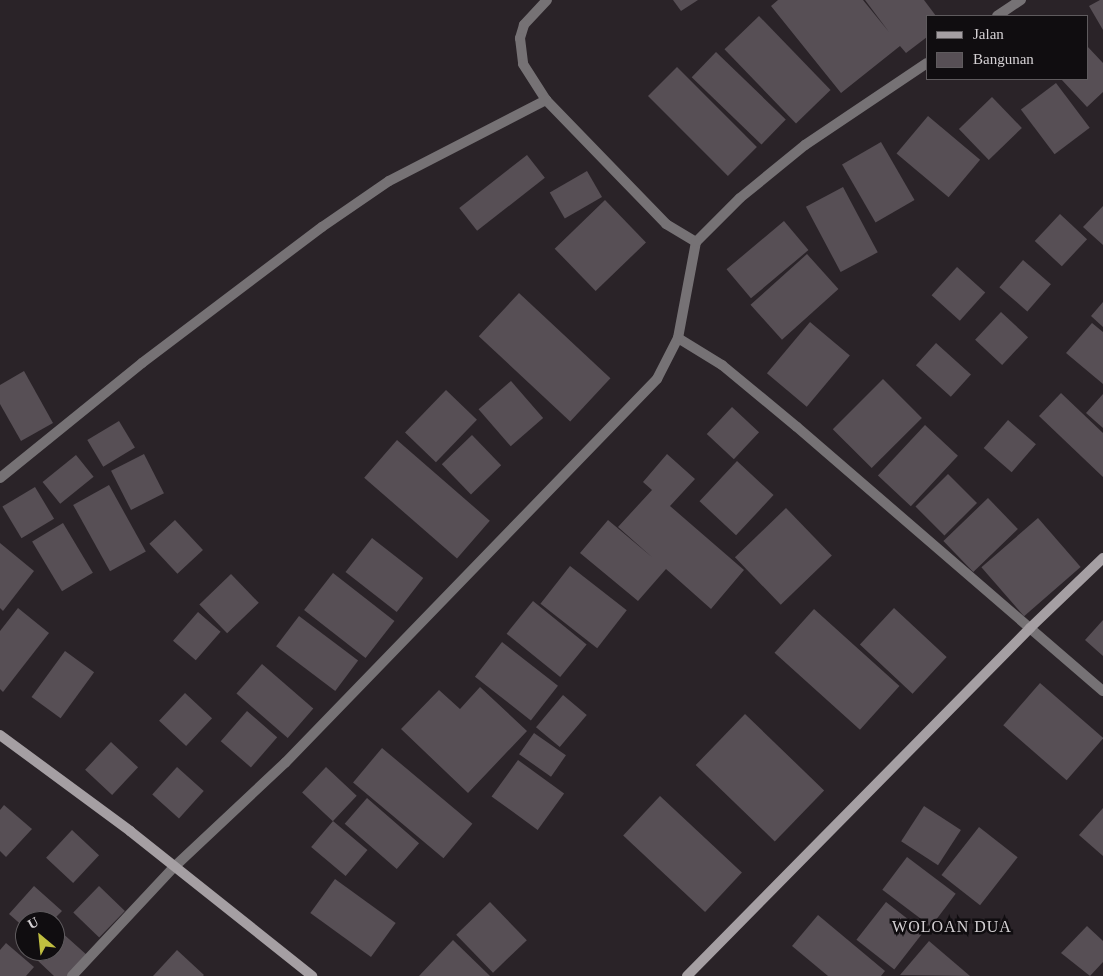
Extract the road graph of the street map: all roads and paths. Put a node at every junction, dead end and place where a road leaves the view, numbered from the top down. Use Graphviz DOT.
graph roads {
  1 [pos="547,0"];
  2 [pos="1021,0"];
  3 [pos="998,15"];
  4 [pos="926,64"];
  5 [pos="546,100"];
  6 [pos="696,242"];
  7 [pos="678,338"];
  8 [pos="0,478"];
  9 [pos="1103,558"];
  10 [pos="1030,628"];
  11 [pos="1103,691"];
  12 [pos="0,735"];
  13 [pos="172,868"];
  14 [pos="72,976"];
  15 [pos="312,976"];
  16 [pos="687,976"];
  1 -- 5 [label="street"];
  2 -- 3 [label="street"];
  4 -- 6 [label="street"];
  5 -- 6 [label="street"];
  5 -- 8 [label="street"];
  6 -- 7 [label="street"];
  7 -- 10 [label="street"];
  7 -- 13 [label="street"];
  9 -- 10 [label="main road"];
  10 -- 11 [label="street"];
  10 -- 16 [label="main road"];
  12 -- 13 [label="main road"];
  13 -- 14 [label="street"];
  13 -- 15 [label="main road"];
}
